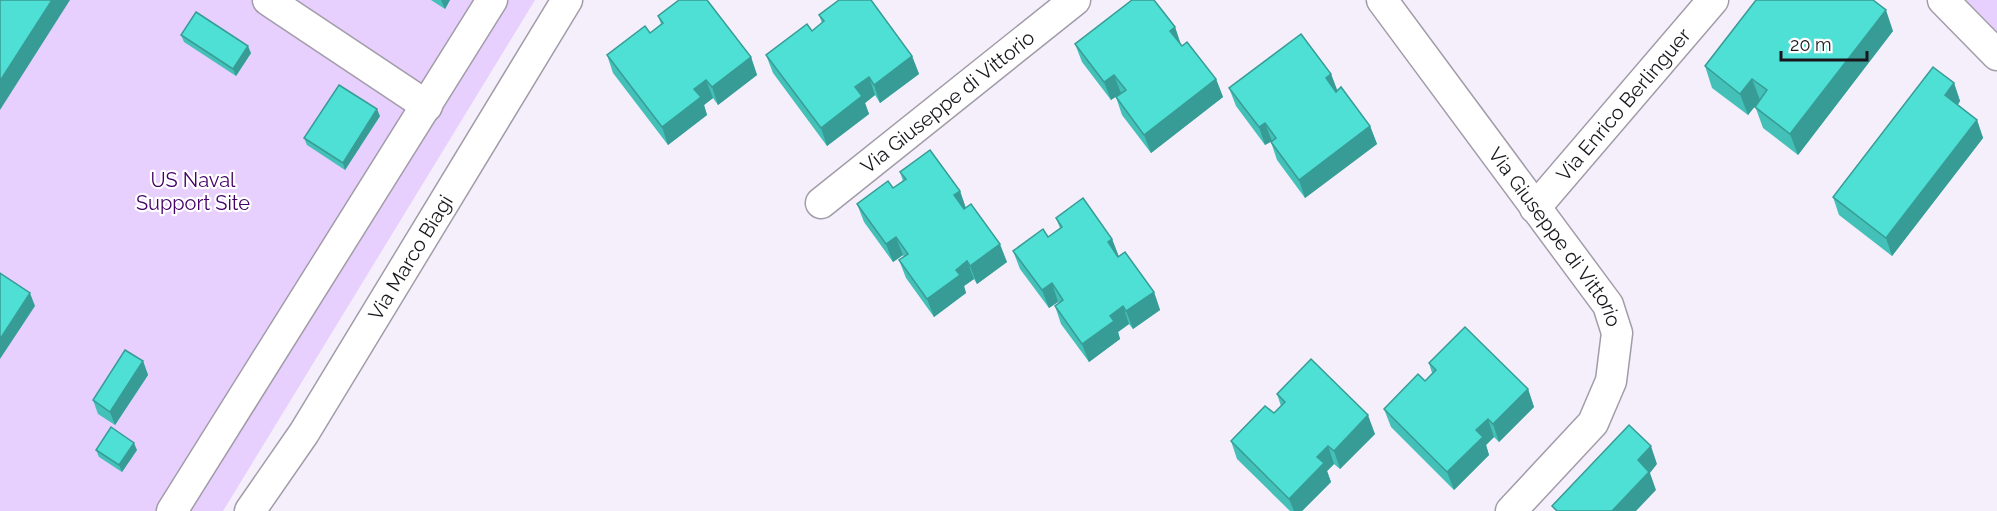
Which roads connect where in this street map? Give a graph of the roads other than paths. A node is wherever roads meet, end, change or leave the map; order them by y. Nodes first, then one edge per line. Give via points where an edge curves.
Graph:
1 (268, 0) edge
2 (492, 0) edge
3 (567, 0) edge
4 (1075, 0) edge
5 (1382, 0) edge
6 (1713, 0) edge
7 (1943, 0) edge
8 (308, 11) edge
9 (1997, 55) edge
10 (427, 106) junction
11 (821, 203) dead end
12 (1535, 208) junction
13 (172, 511) edge
14 (250, 511) edge
15 (1511, 511) edge

1 - 8 street
2 - 10 street
3 - 14 street, Via Marco Biagi via 304,433
4 - 11 street, Via Giuseppe di Vittorio
5 - 12 street, Via Giuseppe di Vittorio
6 - 12 street, Via Enrico Berlinguer
7 - 9 street
8 - 10 street
10 - 13 street
12 - 15 street, Via Giuseppe di Vittorio via 1608,305 1617,333 1611,381 1593,423

